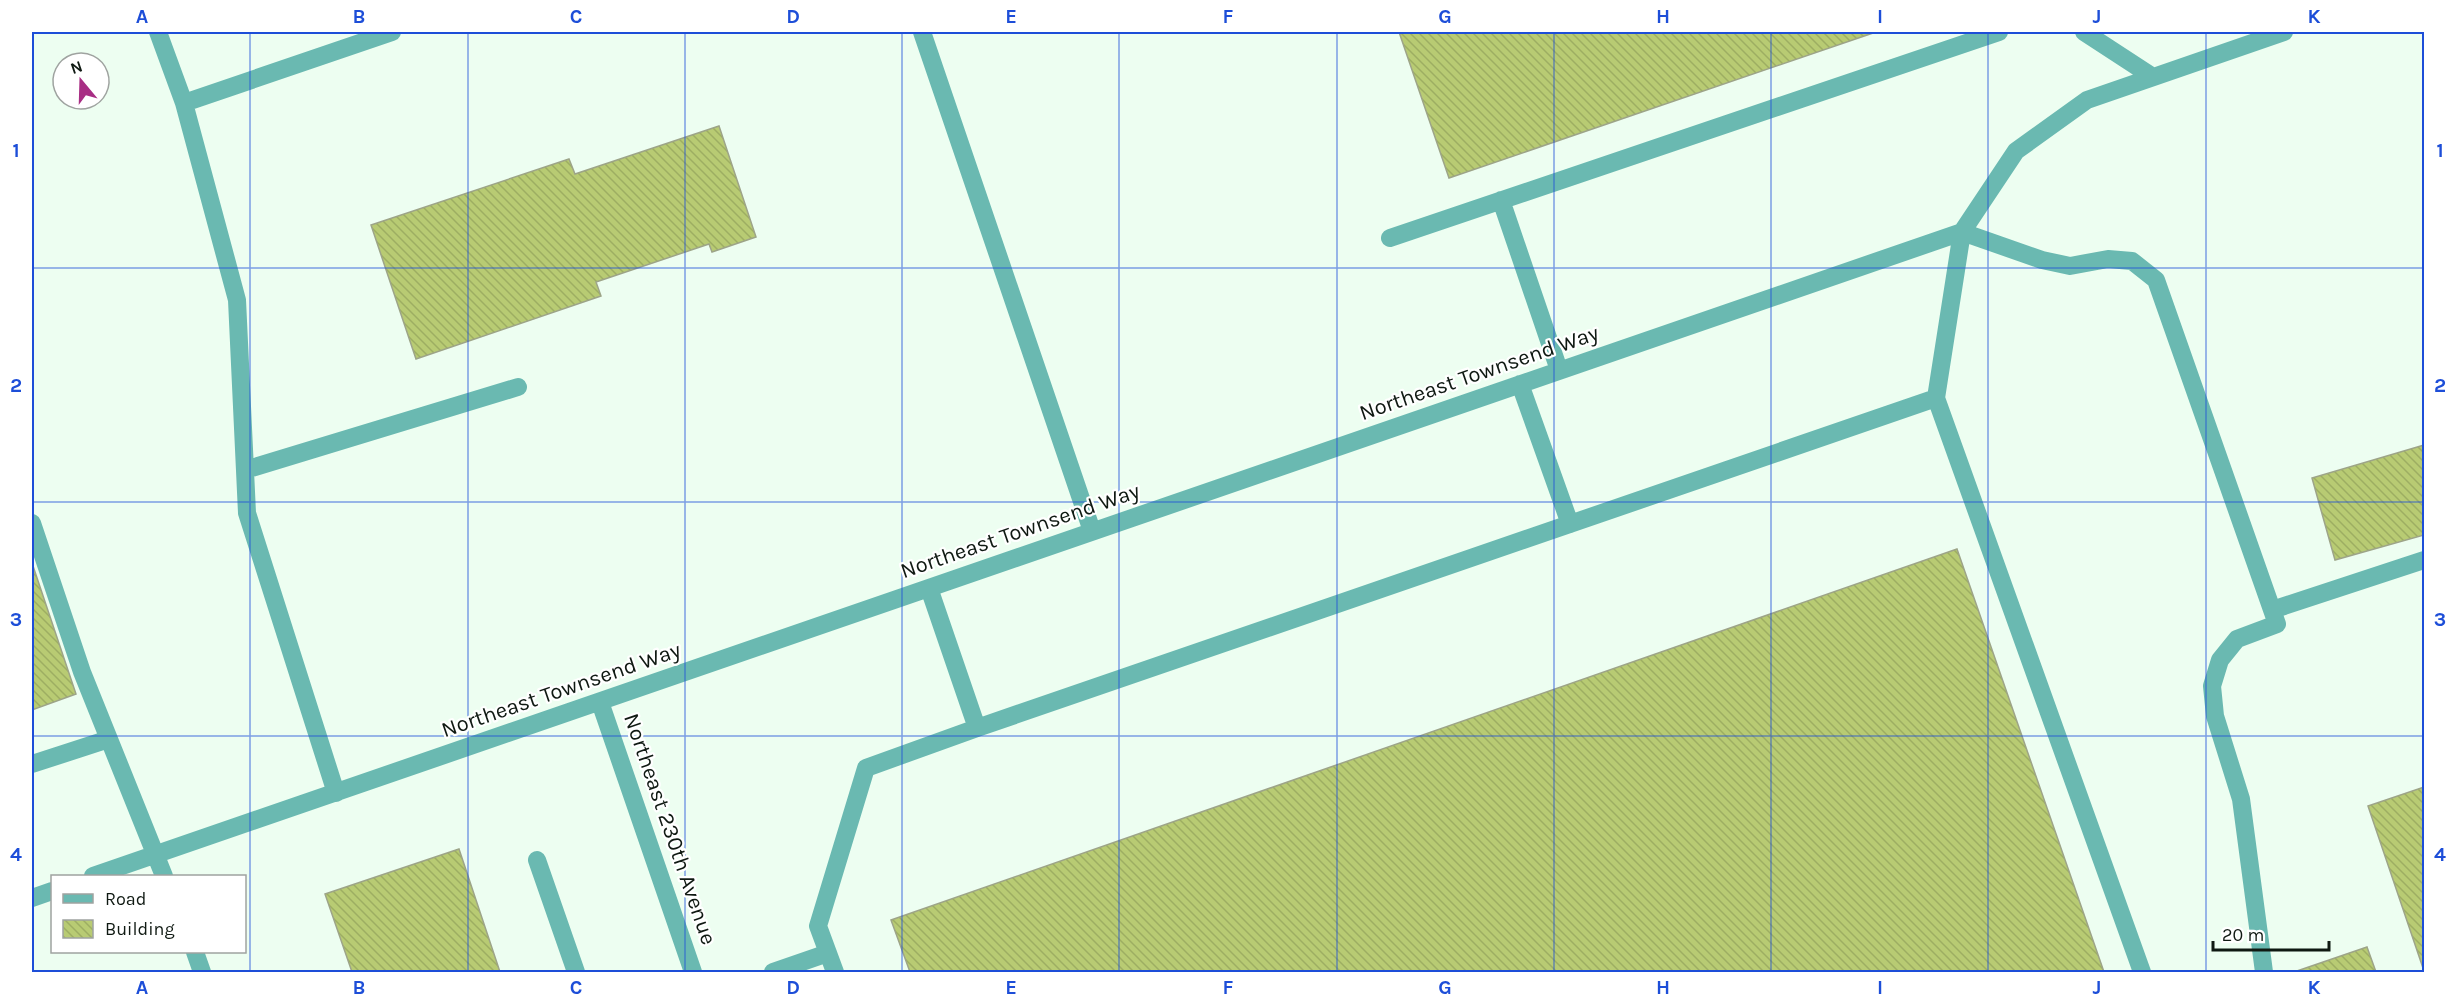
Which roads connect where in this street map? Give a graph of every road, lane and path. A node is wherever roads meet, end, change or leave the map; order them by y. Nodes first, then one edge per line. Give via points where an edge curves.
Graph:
1 (158, 32) edge
2 (392, 32) edge
3 (922, 32) edge
4 (1999, 32) edge
5 (2084, 32) edge
6 (2284, 32) edge
7 (2153, 77) junction
8 (184, 103) junction
9 (1501, 200) junction
10 (1962, 232) junction
11 (1390, 238) dead end
12 (1559, 370) junction
13 (1520, 384) junction
14 (518, 387) dead end
15 (1936, 398) junction
16 (245, 470) junction
17 (32, 523) edge
18 (1570, 524) junction
19 (1092, 531) junction
20 (2424, 560) edge
21 (929, 588) junction
22 (2272, 610) junction
23 (600, 702) junction
24 (977, 728) junction
25 (109, 739) junction
26 (32, 764) edge
27 (336, 793) junction
28 (155, 855) junction
29 (537, 861) dead end
30 (96, 875) edge
31 (164, 875) edge
32 (51, 891) edge
33 (32, 898) edge
34 (196, 953) edge
35 (828, 953) junction
36 (202, 972) edge
37 (576, 972) edge
38 (693, 972) edge
39 (773, 972) edge
40 (835, 972) edge
41 (2142, 972) edge
42 (2264, 972) edge

1 - 8 street
2 - 8 street
3 - 19 street
4 - 9 street
5 - 7 street
6 - 7 street
7 - 10 street via 2087,100 2016,151
8 - 16 street via 237,300
9 - 11 street
9 - 12 street
10 - 12 street, Northeast Townsend Way
10 - 15 street
10 - 22 street via 2070,266 2108,259 2133,261 2156,280
12 - 13 street, Northeast Townsend Way
13 - 18 street
13 - 19 street, Northeast Townsend Way
14 - 16 street
15 - 18 street
15 - 41 street
16 - 27 street via 247,513
17 - 25 street
18 - 24 street
19 - 21 street, Northeast Townsend Way
20 - 22 street
21 - 23 street, Northeast Townsend Way
21 - 24 street
22 - 42 street via 2277,624 2237,639 2220,660 2212,686 2215,716 2241,799
23 - 27 street, Northeast Townsend Way
23 - 38 street, Northeast 230th Avenue
24 - 35 street via 866,768 818,926
25 - 26 street
25 - 28 street
27 - 28 street, Northeast Townsend Way
28 - 30 street, Northeast Townsend Way
28 - 31 street
29 - 37 street
32 - 33 street
34 - 36 street
35 - 39 street
35 - 40 street

